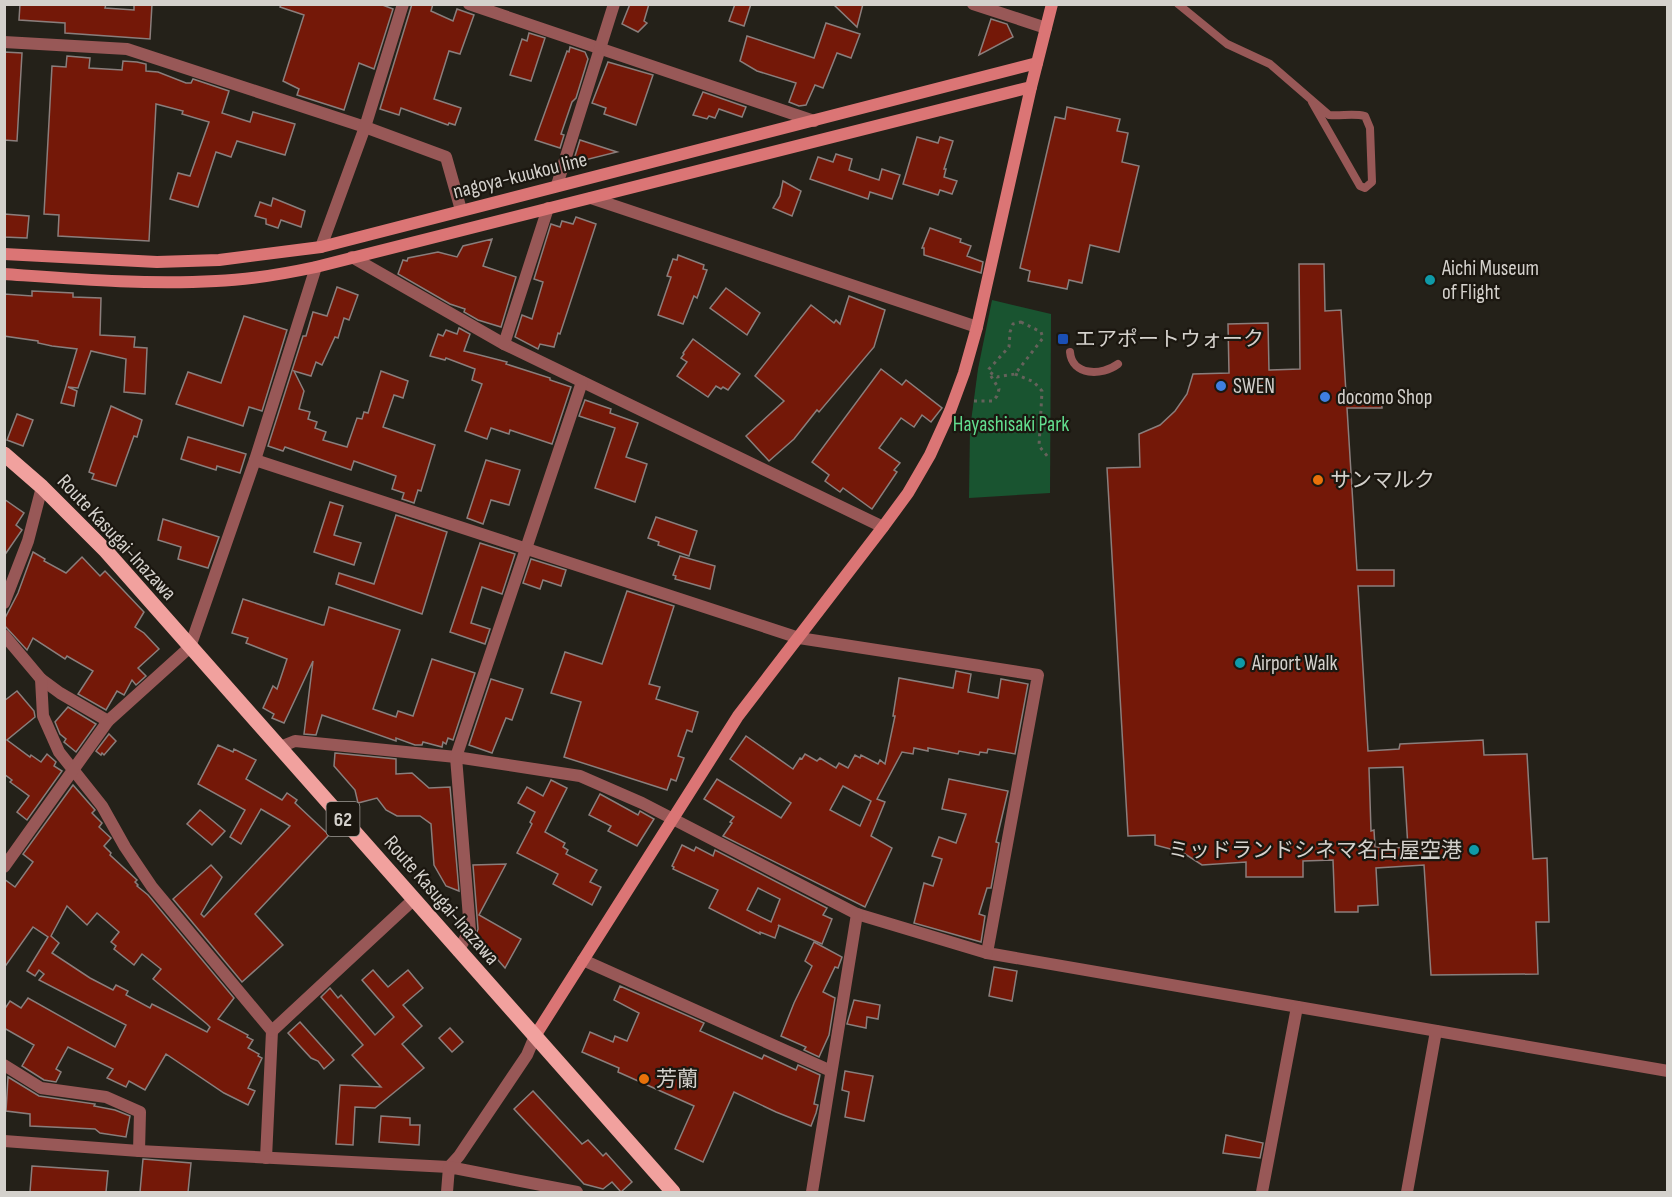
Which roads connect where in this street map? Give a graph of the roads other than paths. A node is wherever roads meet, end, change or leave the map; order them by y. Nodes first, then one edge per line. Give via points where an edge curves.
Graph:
1 (403, 4) edge
2 (469, 4) edge
3 (614, 4) edge
4 (973, 4) edge
5 (1052, 4) edge
6 (1178, 4) edge
7 (1046, 28) junction
8 (4, 42) edge
9 (600, 47) junction
10 (1037, 63) junction
11 (1031, 87) junction
12 (1312, 102) junction
13 (814, 121) junction
14 (365, 127) junction
15 (557, 185) junction
16 (591, 198) junction
17 (548, 208) junction
18 (461, 210) junction
19 (321, 247) junction
20 (4, 254) edge
21 (352, 257) junction
22 (316, 267) junction
23 (4, 274) edge
24 (977, 327) junction
25 (504, 344) junction
26 (1070, 352) dead end
27 (1118, 364) dead end
28 (582, 382) junction
29 (4, 454) edge
30 (255, 460) junction
31 (42, 487) junction
32 (883, 527) junction
33 (526, 547) junction
34 (4, 603) edge
35 (4, 635) edge
36 (800, 638) junction
37 (190, 647) junction
38 (41, 679) junction
39 (108, 721) junction
40 (280, 747) junction
41 (456, 757) junction
42 (74, 771) junction
43 (671, 819) junction
44 (4, 867) edge
45 (413, 900) junction
46 (857, 914) junction
47 (459, 951) junction
48 (987, 953) junction
49 (583, 960) junction
50 (1297, 1007) junction
51 (272, 1031) junction
52 (1436, 1031) junction
53 (535, 1036) junction
54 (4, 1065) edge
55 (831, 1071) junction
56 (1668, 1071) edge
57 (4, 1141) edge
58 (140, 1151) junction
59 (266, 1158) junction
60 (449, 1167) junction
61 (447, 1192) edge
62 (577, 1192) edge
63 (673, 1192) edge
64 (812, 1192) edge
65 (1263, 1192) edge
66 (1407, 1192) edge

1 - 14 street
2 - 9 street
3 - 9 street
4 - 7 street
5 - 7 main road
6 - 12 lane via 1227,44 1270,64
7 - 10 main road
8 - 14 street via 127,49
9 - 13 street
9 - 15 street
10 - 11 main road
10 - 13 main road, nagoya-kuukou line
11 - 16 main road, nagoya-kuukou line
11 - 24 main road
12 - 12 lane via 1329,115 1365,116 1370,128 1372,182 1365,188 1360,186
13 - 15 main road, nagoya-kuukou line
14 - 18 street via 446,157
14 - 19 street
15 - 18 main road, nagoya-kuukou line
16 - 17 main road, nagoya-kuukou line
16 - 24 street
17 - 21 main road, nagoya-kuukou line
17 - 25 street
18 - 19 main road, nagoya-kuukou line
19 - 20 main road, nagoya-kuukou line via 219,260 157,262
21 - 22 main road, nagoya-kuukou line
21 - 25 street
22 - 23 main road, nagoya-kuukou line via 217,281 154,283
22 - 30 street
24 - 32 main road via 940,433 908,493
25 - 28 street
26 - 27 lane via 1077,367 1091,371 1109,371
28 - 32 street
28 - 33 street
29 - 31 main road, Route Kasugai-Inazawa / 62
30 - 33 street
30 - 37 street
31 - 34 street via 28,541
31 - 37 main road, Route Kasugai-Inazawa / 62 via 106,551
32 - 36 main road
33 - 36 street
33 - 41 street
35 - 38 street
36 - 43 main road via 738,716
36 - 48 street via 1038,675
37 - 39 street
37 - 40 main road, Route Kasugai-Inazawa / 62
38 - 39 street
38 - 42 street via 43,716 59,752
39 - 42 street
40 - 41 street via 296,741
40 - 45 main road, Route Kasugai-Inazawa / 62
41 - 43 street via 580,776
41 - 47 street via 470,930
42 - 44 street
42 - 51 street via 102,806 152,887
43 - 46 street
43 - 49 main road
45 - 47 main road, Route Kasugai-Inazawa / 62
45 - 51 street
46 - 48 street
46 - 55 street
47 - 53 main road, Route Kasugai-Inazawa / 62
48 - 50 street
49 - 53 main road
49 - 55 street
50 - 52 street
50 - 65 street
51 - 59 street
52 - 56 street
52 - 66 street
53 - 60 street via 527,1055
53 - 63 main road, Route Kasugai-Inazawa / 62
54 - 58 street via 41,1088 106,1097 140,1112
55 - 64 street
57 - 58 street
58 - 59 street
59 - 60 street
60 - 61 street
60 - 62 street

